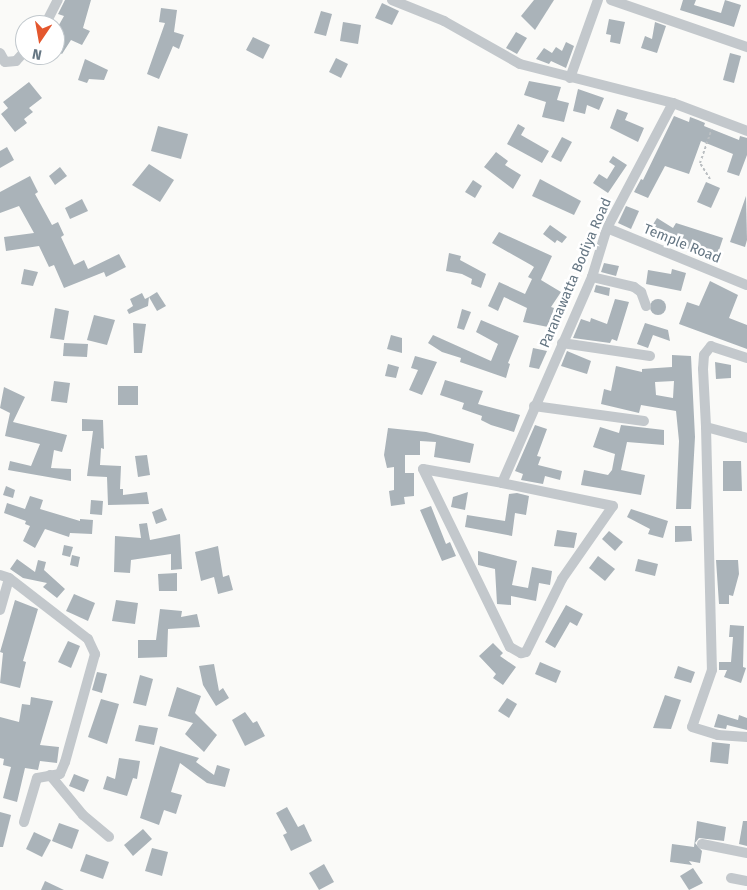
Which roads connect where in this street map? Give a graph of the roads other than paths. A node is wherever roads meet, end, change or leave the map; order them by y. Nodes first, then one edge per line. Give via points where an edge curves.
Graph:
1 (58, 0) edge
2 (392, 0) edge
3 (598, 0) edge
4 (612, 0) edge
5 (50, 15) edge
6 (747, 47) edge
7 (0, 53) edge
8 (15, 62) edge
9 (570, 78) junction
10 (673, 103) junction
11 (747, 131) edge
12 (607, 228) junction
13 (592, 277) junction
14 (747, 285) edge
15 (646, 306) dead end
16 (562, 343) junction
17 (650, 356) dead end
18 (747, 358) edge
19 (534, 406) junction
20 (644, 421) dead end
21 (706, 427) junction
22 (747, 438) edge
23 (502, 483) junction
24 (5, 576) edge
25 (0, 610) edge
26 (747, 737) edge
27 (50, 775) junction
28 (24, 822) dead end
29 (109, 837) dead end
30 (702, 844) dead end
31 (747, 853) edge
32 (731, 878) dead end
33 (747, 881) edge

1 - 5 street
2 - 9 street via 444,22 520,64
3 - 9 street
4 - 6 street
7 - 8 street via 6,62
9 - 10 street
10 - 11 street
10 - 12 street, Paranawatta Bodiya Road
12 - 13 street, Paranawatta Bodiya Road
12 - 14 street, Temple Road
13 - 15 street via 634,287 641,292
13 - 16 street, Paranawatta Bodiya Road
16 - 17 street
16 - 19 street, Paranawatta Bodiya Road
18 - 21 street via 711,346 704,355
19 - 20 street
19 - 23 street, Paranawatta Bodiya Road
21 - 22 street
21 - 26 street via 712,670 692,727 718,735
23 - 23 street via 423,469 510,647 521,653 526,652 562,579 613,506
24 - 25 street
24 - 27 street via 88,639 95,654 65,762 60,774
27 - 28 street via 37,778
27 - 29 street via 83,815
30 - 31 street
32 - 33 street

